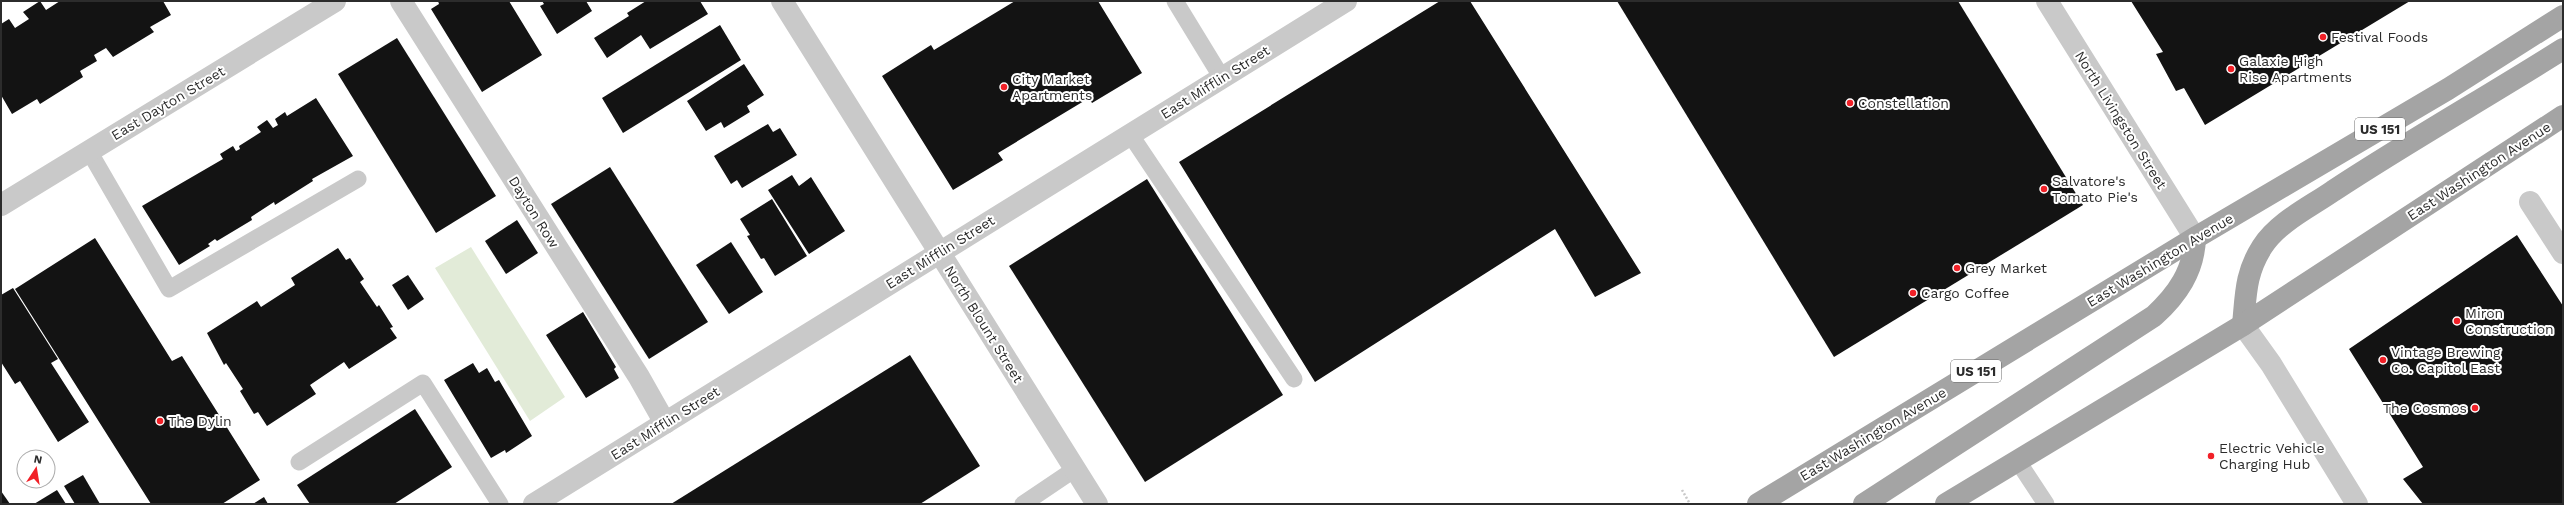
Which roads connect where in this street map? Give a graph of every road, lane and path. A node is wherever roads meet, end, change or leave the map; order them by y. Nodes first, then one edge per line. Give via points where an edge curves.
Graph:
1 (335, 1) edge
2 (401, 1) edge
3 (782, 1) edge
4 (1175, 1) edge
5 (1346, 1) edge
6 (2046, 1) edge
7 (2563, 16) edge
8 (2563, 48) edge
9 (1222, 78) junction
10 (2563, 116) edge
11 (1130, 134) junction
12 (89, 151) junction
13 (358, 179) dead end
14 (2530, 202) dead end
15 (1, 205) edge
16 (2195, 238) junction
17 (939, 252) junction
18 (2563, 253) edge
19 (2243, 325) junction
20 (1294, 379) dead end
21 (665, 423) junction
22 (2017, 460) junction
23 (299, 462) dead end
24 (1074, 469) junction
25 (1682, 490) dead end
26 (500, 504) edge
27 (534, 504) edge
28 (1023, 504) edge
29 (1097, 504) edge
30 (1690, 504) edge
31 (1758, 504) edge
32 (1864, 504) edge
33 (1946, 504) edge
34 (2046, 504) edge
35 (2357, 504) edge

1 - 12 street, East Dayton Street
2 - 21 street, Dayton Row
3 - 17 street, North Blount Street
4 - 9 lane
5 - 9 street, East Mifflin Street
6 - 16 street, North Livingston Street
7 - 16 main road, East Washington Avenue / US 151 via 2448,89
8 - 19 main road via 2365,170 2284,224 2262,246 2250,271 2244,289
9 - 11 street, East Mifflin Street
10 - 19 main road, East Washington Avenue
11 - 17 street, East Mifflin Street
11 - 20 lane
12 - 13 lane via 169,289
12 - 15 street, East Dayton Street
14 - 18 street
16 - 31 main road, East Washington Avenue / US 151
16 - 32 main road via 2193,256 2184,282 2154,316
17 - 21 street, East Mifflin Street
17 - 24 street, North Blount Street
19 - 22 main road, East Washington Avenue
19 - 35 street via 2271,364
21 - 27 street, East Mifflin Street
22 - 33 main road, East Washington Avenue
22 - 34 lane
23 - 26 lane via 423,382
24 - 28 lane
24 - 29 street, North Blount Street
25 - 30 path

